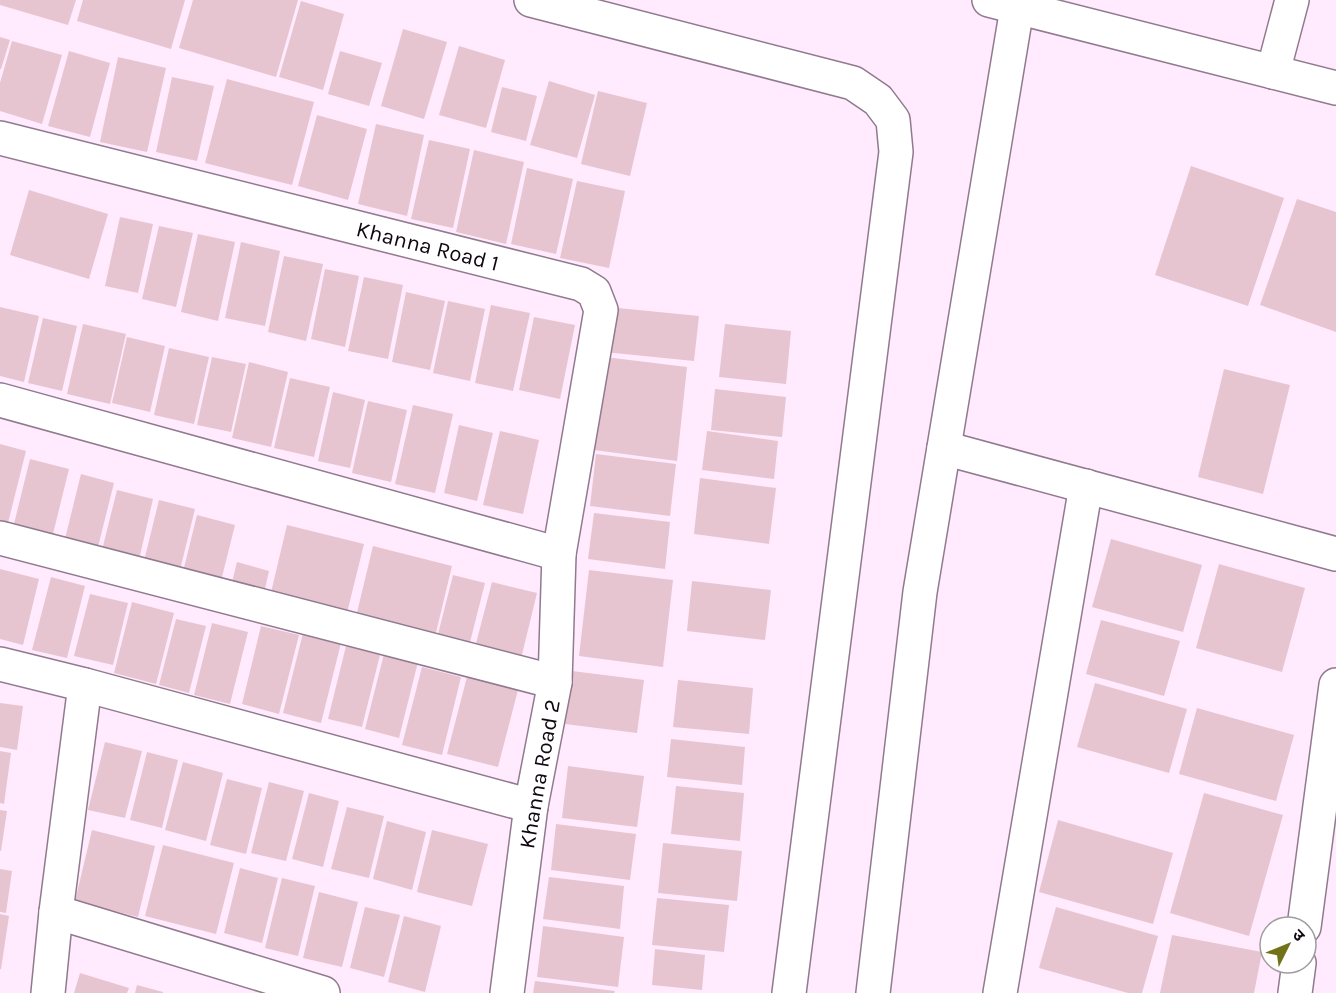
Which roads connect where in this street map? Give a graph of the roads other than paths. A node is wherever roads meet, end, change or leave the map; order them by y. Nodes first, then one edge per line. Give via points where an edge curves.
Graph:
1 (531, 0) edge
2 (1292, 0) edge
3 (1003, 4) edge
4 (1273, 72) junction
5 (1336, 88) edge
6 (0, 138) edge
7 (0, 400) edge
8 (944, 448) junction
9 (1086, 486) junction
10 (0, 538) edge
11 (559, 554) junction
12 (1336, 554) edge
13 (0, 664) edge
14 (555, 682) junction
15 (85, 685) junction
16 (1336, 685) edge
17 (531, 806) junction
18 (1324, 871) edge
19 (56, 912) junction
20 (1308, 915) edge
21 (1297, 975) edge
22 (48, 993) edge
23 (323, 993) edge
24 (507, 993) edge
25 (789, 993) edge
26 (873, 993) edge
27 (1000, 993) edge
28 (1295, 993) edge

1 - 25 street via 853,83 878,100 892,120 896,152
2 - 4 street
3 - 4 street
3 - 8 street
4 - 5 street
6 - 11 street, Khanna Road 1 via 581,284 594,292 601,309
7 - 11 street
8 - 9 street
8 - 26 street via 920,592
9 - 12 street
9 - 27 street
10 - 14 street
11 - 14 street, Khanna Road 2
13 - 15 street
14 - 17 street, Khanna Road 2
15 - 17 street
15 - 19 street
16 - 18 street
17 - 24 street, Khanna Road 2
18 - 20 street
19 - 22 street
19 - 23 street
21 - 28 street

